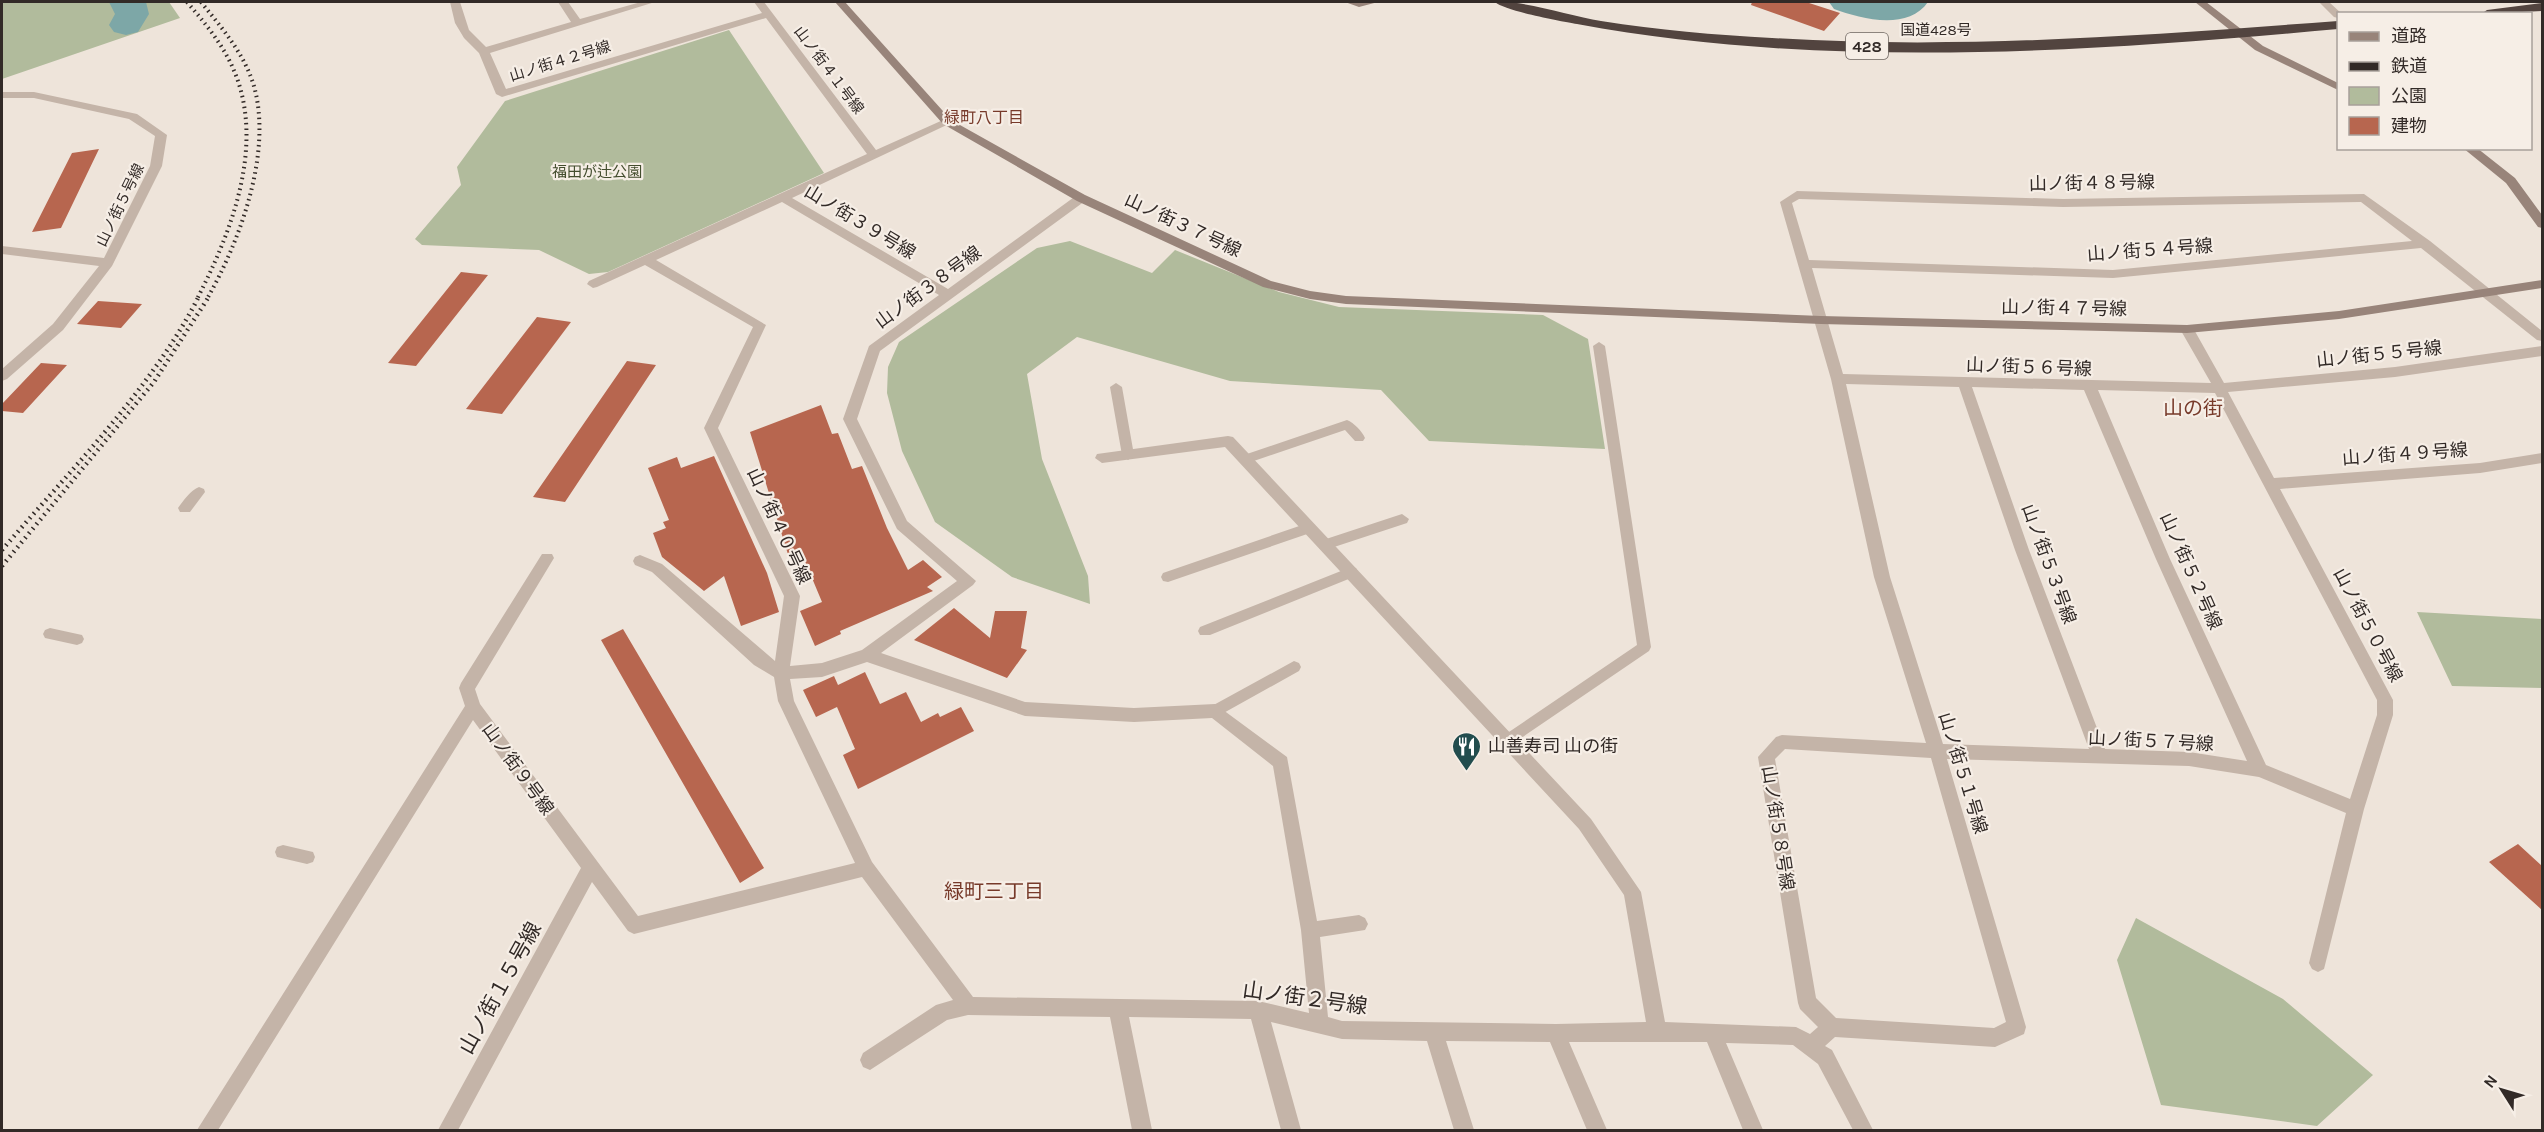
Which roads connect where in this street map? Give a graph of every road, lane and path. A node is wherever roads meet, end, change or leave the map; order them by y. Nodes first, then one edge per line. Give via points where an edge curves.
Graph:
1 (455, 2) edge
2 (563, 2) edge
3 (650, 2) edge
4 (759, 2) edge
5 (840, 2) edge
6 (1350, 2) edge
7 (1373, 2) edge
8 (1501, 2) edge
9 (2200, 2) edge
10 (2324, 2) edge
11 (2542, 7) edge
12 (2503, 12) edge
13 (768, 14) junction
14 (2337, 14) edge
15 (577, 23) junction
16 (2337, 25) edge
17 (2237, 32) junction
18 (484, 51) junction
19 (2337, 87) edge
20 (2, 95) edge
21 (947, 122) junction
22 (2471, 150) edge
23 (874, 156) junction
24 (784, 198) junction
25 (1081, 198) junction
26 (2542, 224) edge
27 (2426, 244) junction
28 (2, 250) edge
29 (648, 261) junction
30 (108, 263) junction
31 (1803, 264) junction
32 (593, 284) dead end
33 (2542, 284) edge
34 (2490, 294) junction
35 (948, 295) junction
36 (1583, 310) joint
37 (1821, 320) junction
38 (2187, 329) junction
39 (2542, 337) edge
40 (1599, 346) dead end
41 (2542, 351) edge
42 (2, 376) edge
43 (1838, 379) junction
44 (1964, 383) junction
45 (1116, 387) dead end
46 (2090, 387) junction
47 (2219, 388) junction
48 (1359, 438) dead end
49 (1128, 455) junction
50 (1102, 458) dead end
51 (2542, 458) edge
52 (1245, 459) junction
53 (2271, 484) junction
54 (199, 492) dead end
55 (185, 507) dead end
56 (1402, 519) dead end
57 (1308, 528) junction
58 (1325, 544) junction
59 (547, 558) dead end
60 (640, 561) dead end
61 (1351, 572) junction
62 (1168, 577) dead end
63 (1205, 631) dead end
64 (50, 634) dead end
65 (77, 639) dead end
66 (867, 655) junction
67 (1294, 667) dead end
68 (781, 673) junction
69 (473, 707) junction
70 (1215, 711) junction
71 (1508, 741) junction
72 (1937, 751) junction
73 (2100, 758) junction
74 (2260, 771) junction
75 (2355, 809) junction
76 (283, 852) dead end
77 (307, 857) dead end
78 (591, 867) junction
79 (866, 868) junction
80 (1359, 924) dead end
81 (1310, 930) junction
82 (2318, 963) dead end
83 (968, 1006) junction
84 (1118, 1008) junction
85 (1258, 1010) junction
86 (1319, 1023) junction
87 (1832, 1027) junction
88 (1433, 1030) junction
89 (1657, 1031) junction
90 (1712, 1032) junction
91 (1556, 1033) junction
92 (1811, 1046) junction
93 (870, 1060) dead end
94 (455, 1127) edge
95 (207, 1131) edge
96 (1142, 1131) edge
97 (1291, 1131) edge
98 (1464, 1131) edge
99 (1597, 1131) edge
100 (1753, 1131) edge
101 (1863, 1131) edge

1 - 18 street via 471,43
2 - 15 street
3 - 15 street, 山ノ街４２号線
4 - 13 street, 山ノ街４１号線
5 - 21 street, 山ノ街３７号線
6 - 7 street
8 - 17 highway, 国道428号 / 428 via 1543,15 1640,31 1806,44 1925,48 2109,42
9 - 17 street
10 - 14 street
11 - 12 highway
13 - 18 street, 山ノ街４２号線 via 502,94
13 - 23 street, 山ノ街４１号線
15 - 18 street, 山ノ街４２号線
16 - 17 highway, 国道428号 / 428
17 - 19 street via 2273,57
20 - 30 street, 山ノ街５号線 via 34,95 133,116 161,135 156,166
21 - 23 street
21 - 25 street, 山ノ街３７号線
22 - 26 street via 2517,185
23 - 24 street
24 - 29 street
24 - 35 street, 山ノ街３９号線
25 - 35 street, 山ノ街３８号線
25 - 36 street, 山ノ街３７号線 via 1267,284 1310,295 1346,300
27 - 31 street, 山ノ街５４号線 via 2113,274
27 - 31 street, 山ノ街４８号線 via 2364,198 2063,203 1797,195 1786,202
27 - 34 street, 山ノ街４８号線
28 - 30 street
29 - 32 street
29 - 68 street, 山ノ街４０号線 via 760,325 711,428 792,596
30 - 42 street, 山ノ街５号線 via 58,327
31 - 37 street, 山ノ街４８号線
33 - 34 street, 山ノ街４７号線
34 - 38 street, 山ノ街４７号線 via 2339,315
34 - 39 street
35 - 66 street, 山ノ街３８号線 via 874,349 850,419 903,525 968,581
36 - 37 street, 山ノ街４７号線
37 - 38 street, 山ノ街４７号線
37 - 43 street, 山ノ街５１号線
38 - 47 street, 山ノ街５０号線
40 - 71 lane via 1644,647
41 - 47 street, 山ノ街５５号線 via 2395,372
43 - 44 street, 山ノ街５６号線
43 - 72 street, 山ノ街５１号線 via 1882,577
44 - 46 street, 山ノ街５６号線
44 - 73 street, 山ノ街５３号線
45 - 49 lane
46 - 47 street, 山ノ街５６号線
46 - 74 street, 山ノ街５２号線
47 - 53 street, 山ノ街５０号線
48 - 52 lane via 1347,425
49 - 50 street
49 - 52 street via 1228,441
51 - 53 street, 山ノ街４９号線 via 2480,468
52 - 57 street
53 - 75 street, 山ノ街５０号線 via 2385,700 2385,715
54 - 55 lane
56 - 58 lane
57 - 58 street
57 - 62 lane
58 - 61 street
59 - 69 street via 467,688
60 - 68 street via 657,568 760,660
61 - 63 lane
61 - 71 street
64 - 65 lane
66 - 68 street, 山ノ街３８号線 via 822,670
66 - 70 street via 1025,709 1134,715
67 - 70 lane
68 - 79 street, 山ノ街４０号線 via 786,701
69 - 78 street, 山ノ街９号線
69 - 95 street, 山ノ街９号線
70 - 81 street via 1281,762
71 - 89 street via 1585,824 1632,892
72 - 73 street, 山ノ街５７号線
72 - 87 street, 山ノ街５８号線 via 1782,742 1766,757 1807,1003
72 - 87 street, 山ノ街５１号線 via 2017,1027 1995,1038
73 - 74 street, 山ノ街５７号線 via 2189,759
74 - 75 street, 山ノ街５７号線
75 - 82 street, 山ノ街５０号線
76 - 77 lane
78 - 79 street, 山ノ街９号線 via 634,925
78 - 94 street, 山ノ街１５号線
79 - 83 street
80 - 81 street
81 - 86 street
83 - 84 street, 山ノ街２号線
83 - 93 street, 山ノ街２号線 via 943,1012
84 - 85 street, 山ノ街２号線
84 - 96 street
85 - 86 street, 山ノ街２号線
85 - 97 street
86 - 88 street, 山ノ街２号線 via 1342,1030
87 - 92 street
88 - 91 street, 山ノ街２号線
88 - 98 street
89 - 90 street, 山ノ街２号線
89 - 91 street, 山ノ街２号線
90 - 92 street, 山ノ街２号線 via 1796,1036
90 - 100 street
91 - 99 street
92 - 101 street, 山ノ街２号線 via 1825,1057

